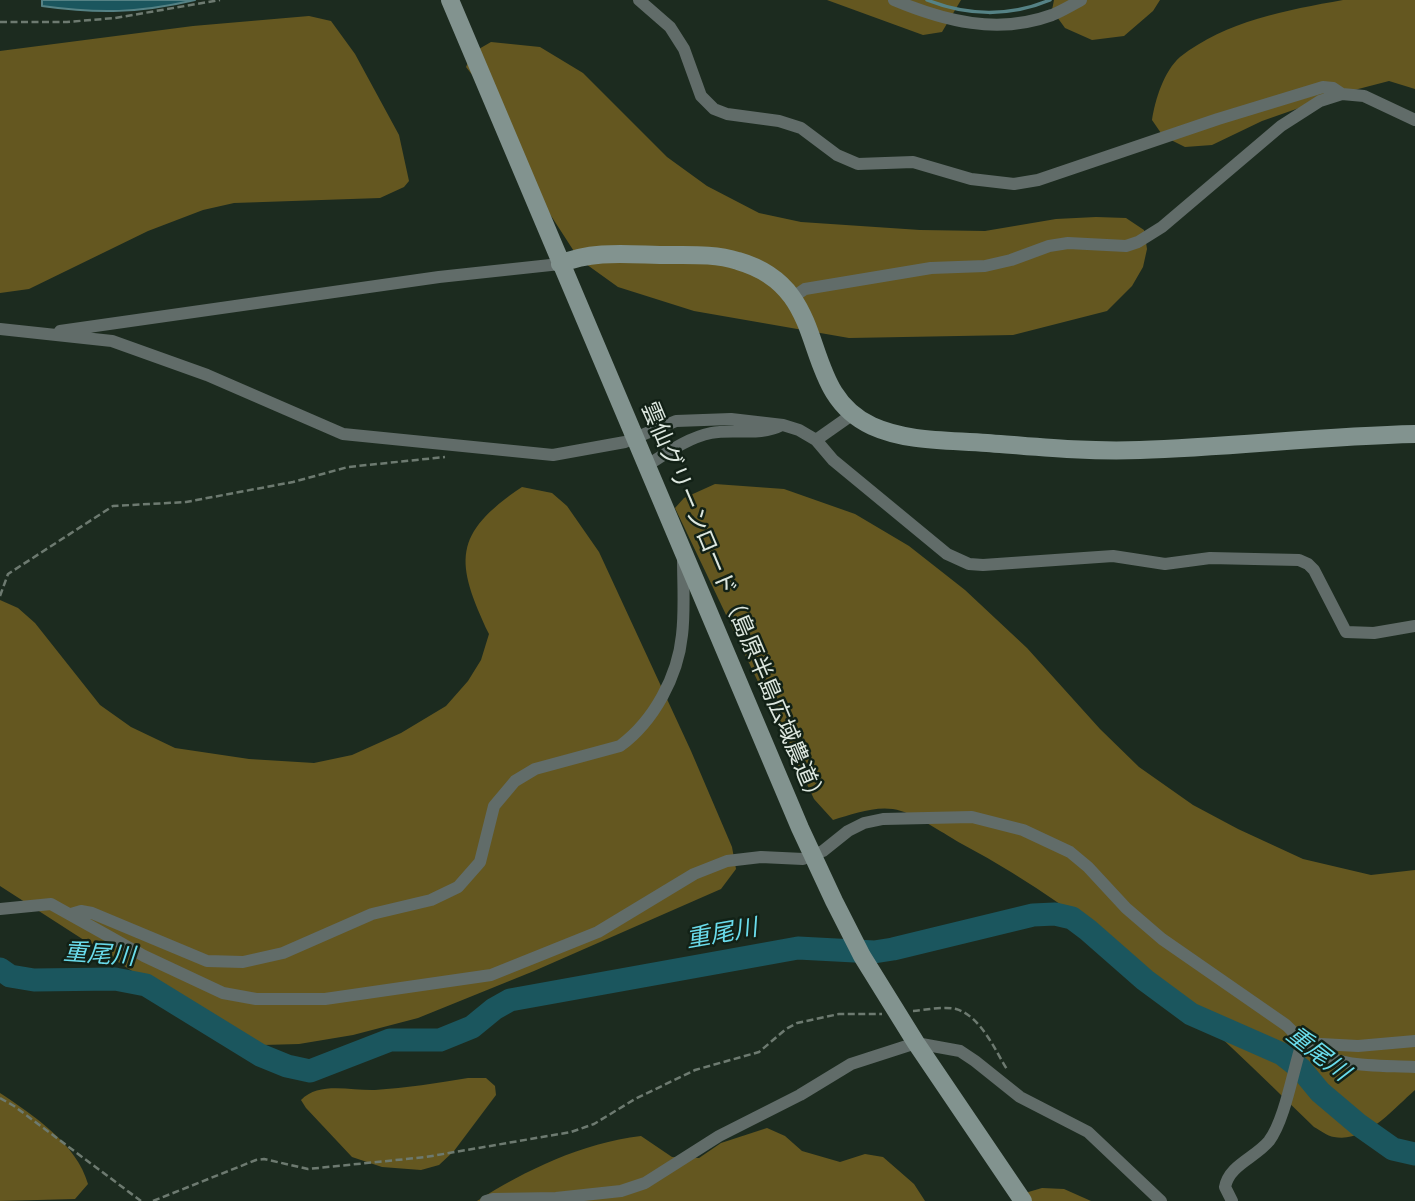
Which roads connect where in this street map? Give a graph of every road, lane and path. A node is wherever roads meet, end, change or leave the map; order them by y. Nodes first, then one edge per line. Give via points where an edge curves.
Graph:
1 (220, 0) edge
2 (450, 0) edge
3 (639, 0) edge
4 (894, 0) edge
5 (1081, 0) edge
6 (0, 22) edge
7 (1342, 94) junction
8 (1415, 120) edge
9 (560, 264) junction
10 (793, 297) junction
11 (0, 329) edge
12 (42, 333) junction
13 (853, 414) junction
14 (783, 425) junction
15 (1415, 434) edge
16 (816, 440) junction
17 (454, 456) dead end
18 (646, 466) junction
19 (683, 550) junction
20 (0, 596) edge
21 (1415, 626) edge
22 (0, 909) edge
23 (71, 914) junction
24 (881, 1014) dead end
25 (905, 1015) junction
26 (1415, 1041) edge
27 (916, 1043) junction
28 (1302, 1043) junction
29 (1415, 1068) edge
30 (1010, 1074) dead end
31 (0, 1098) edge
32 (141, 1201) edge
33 (152, 1201) edge
34 (486, 1201) edge
35 (1023, 1201) edge
36 (1161, 1201) edge
37 (1233, 1201) edge

1 - 6 path via 115,18
2 - 9 street, 雲仙グリーンロード（島原半島広域農道）
3 - 7 street via 670,27 684,49 701,96 714,109 801,128 837,155 858,164 913,162 971,179 1014,184 1323,87
4 - 5 street via 927,14 991,25 1052,15
7 - 8 street via 1364,96
7 - 10 street via 1321,101 1280,127 1162,228 1138,242 1049,246 985,266 904,271 805,289
9 - 10 street via 596,254 711,256 759,268
9 - 12 street
9 - 18 street, 雲仙グリーンロード（島原半島広域農道）
10 - 13 street via 829,385
11 - 12 street
12 - 14 street via 112,341 207,375 343,434 553,455 625,442 676,421 699,418
13 - 15 street via 869,425 904,436 1101,451
13 - 16 street
14 - 16 street
14 - 18 street via 762,432 712,432
16 - 21 street via 833,460 947,554 969,564 1113,556 1165,564 1210,558 1299,560 1314,570 1346,632
17 - 20 path via 348,467 186,502 113,506 8,574
18 - 19 street, 雲仙グリーンロード（島原半島広域農道）
19 - 23 street via 682,635 675,670 649,718 620,746 536,769 515,781 494,806 480,862 458,887 431,900 372,914 283,953 243,962 207,961 92,913
19 - 25 street, 雲仙グリーンロード（島原半島広域農道） via 834,901 862,956
22 - 23 street via 51,904
23 - 28 street via 144,956 223,993 256,999 325,999 491,975 598,932 694,874 727,861 803,859 823,851 848,831 883,819 972,817 1023,831 1070,852 1162,939 1286,1025
24 - 33 path via 839,1014 797,1023 759,1052 684,1075 571,1132 426,1157 308,1168 264,1158
25 - 27 street, 雲仙グリーンロード（島原半島広域農道）
25 - 30 path via 947,1008 965,1013 985,1034
26 - 28 street via 1358,1046
27 - 34 street via 851,1064 719,1136 645,1183 621,1191
27 - 35 street, 雲仙グリーンロード（島原半島広域農道）
27 - 36 street via 960,1051 1020,1097 1088,1132
28 - 29 street via 1341,1062
28 - 37 street via 1270,1139 1226,1179 1225,1188
31 - 32 path

